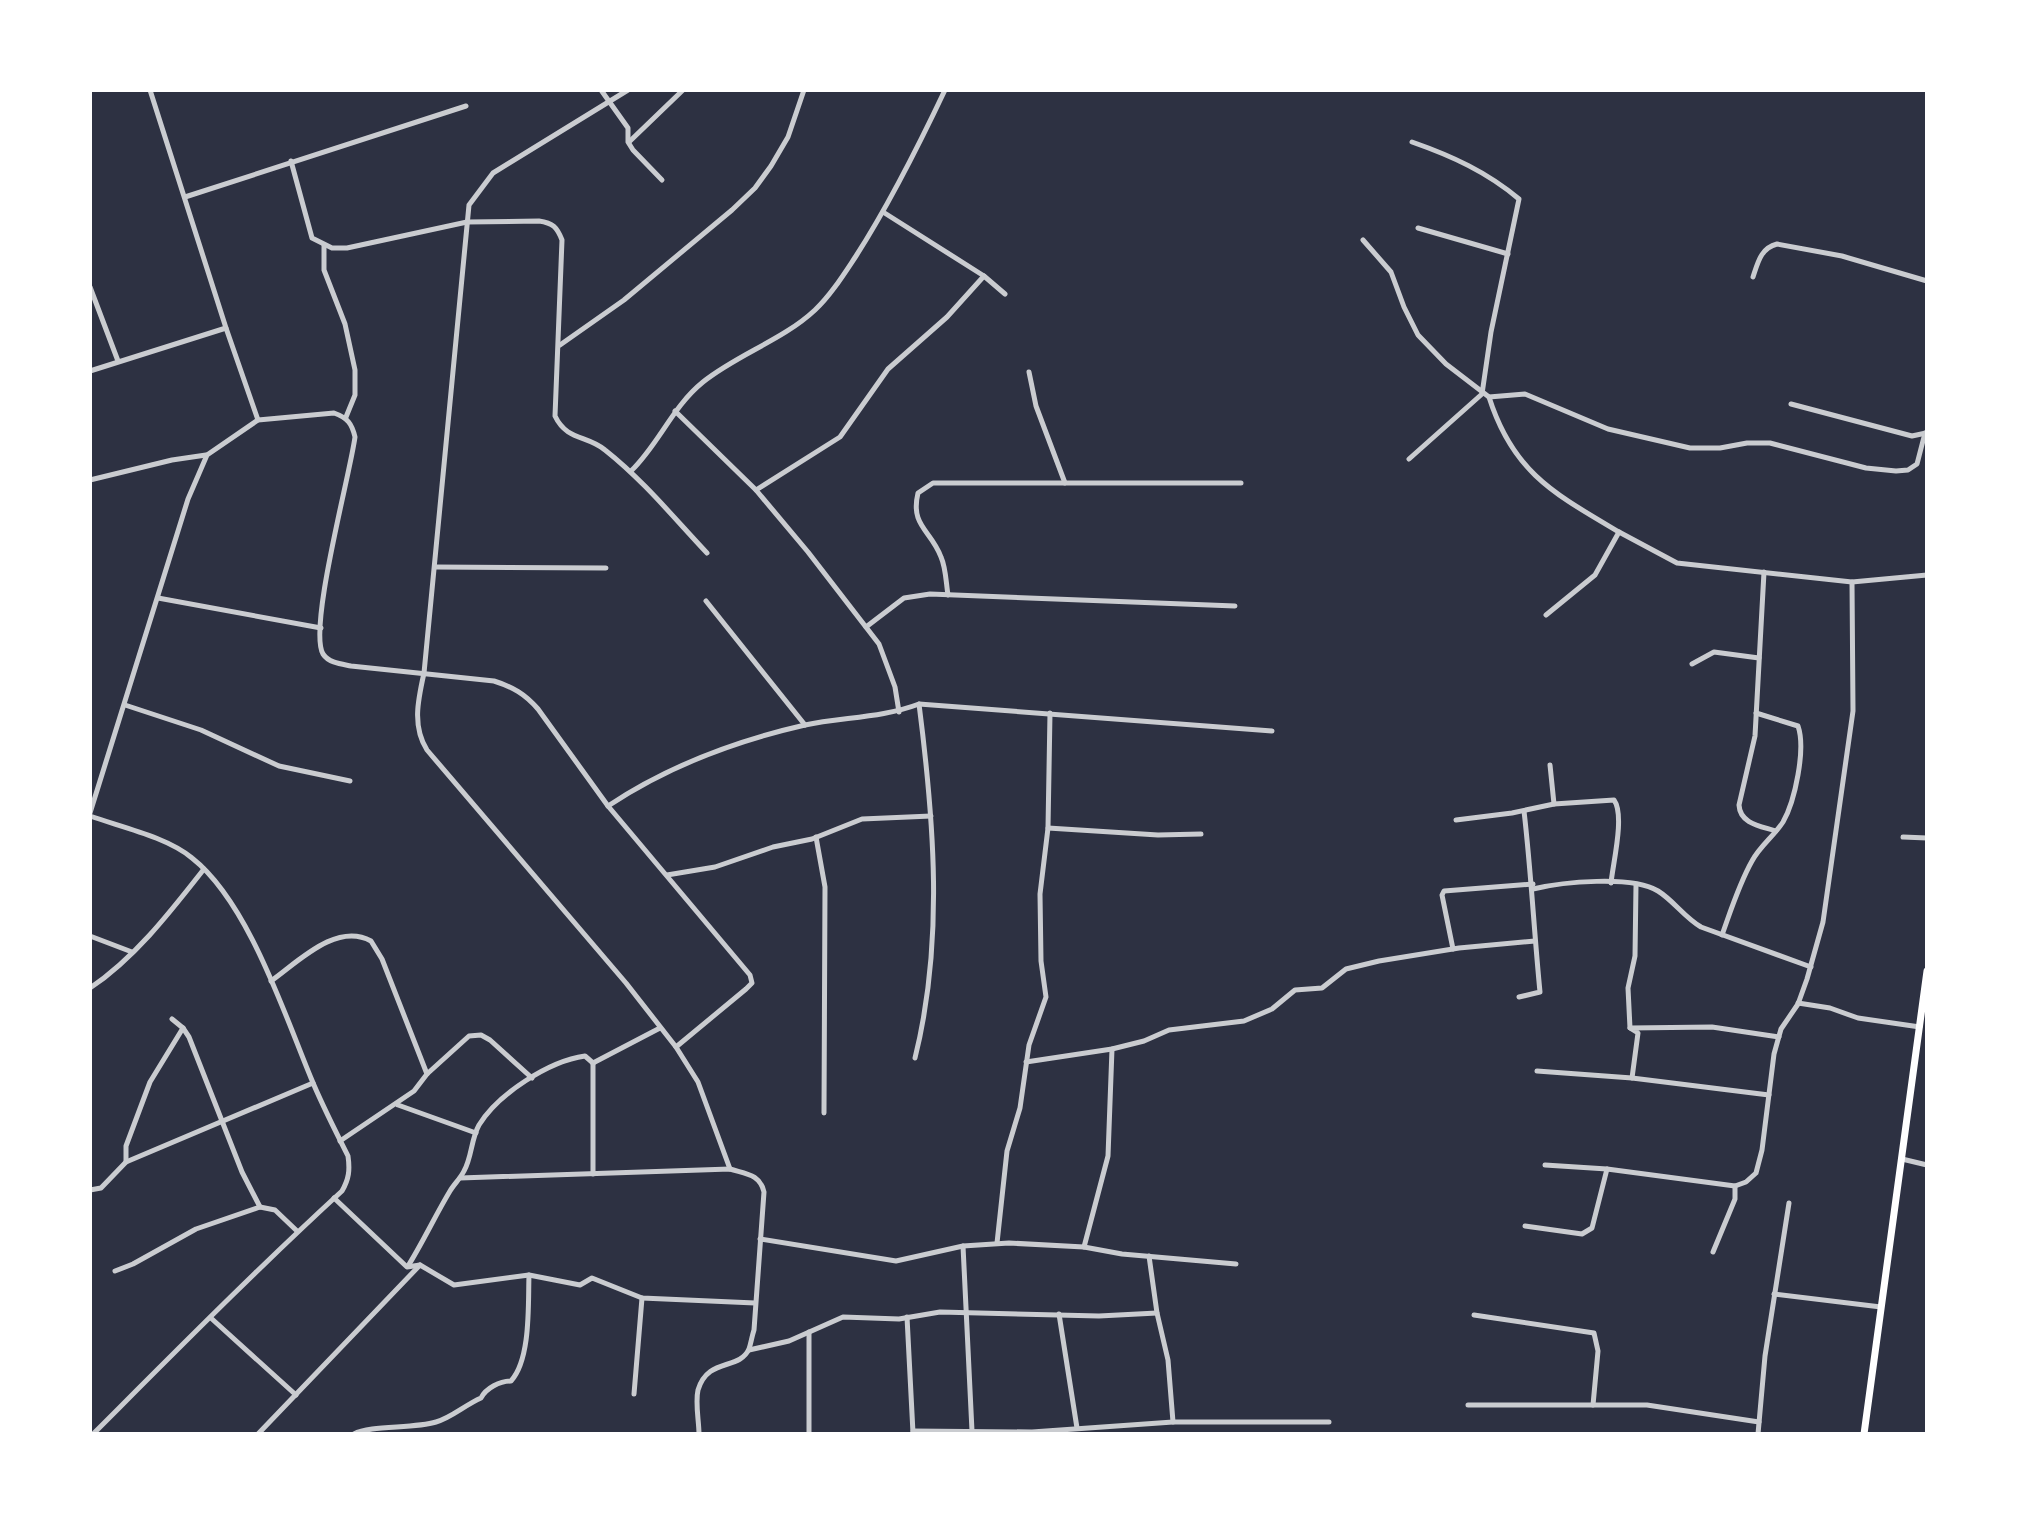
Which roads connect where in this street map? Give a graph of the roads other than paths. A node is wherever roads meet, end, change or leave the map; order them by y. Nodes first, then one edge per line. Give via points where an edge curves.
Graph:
1 (150, 90) edge
2 (601, 90) edge
3 (628, 90) edge
4 (683, 90) edge
5 (804, 90) edge
6 (945, 90) edge
7 (610, 104) junction
8 (466, 106) dead end
9 (628, 142) junction
10 (1412, 142) dead end
11 (291, 161) junction
12 (662, 180) dead end
13 (185, 197) junction
14 (883, 212) junction
15 (467, 222) junction
16 (1418, 228) dead end
17 (1363, 240) dead end
18 (324, 245) junction
19 (1508, 254) junction
20 (984, 276) junction
21 (1753, 277) dead end
22 (1927, 281) edge
23 (90, 287) edge
24 (1005, 294) dead end
25 (226, 328) junction
26 (559, 345) junction
27 (118, 361) junction
28 (90, 371) edge
29 (1029, 372) dead end
30 (1482, 394) junction
31 (1489, 397) junction
32 (1791, 404) dead end
33 (675, 411) junction
34 (346, 417) junction
35 (258, 420) junction
36 (1926, 433) edge
37 (207, 455) junction
38 (1409, 459) dead end
39 (631, 471) junction
40 (90, 480) edge
41 (1065, 483) junction
42 (1241, 483) dead end
43 (756, 490) junction
44 (1619, 532) junction
45 (707, 553) dead end
46 (435, 567) junction
47 (606, 568) dead end
48 (1764, 572) junction
49 (1927, 575) edge
50 (1852, 582) junction
51 (948, 595) junction
52 (158, 598) junction
53 (706, 601) dead end
54 (1235, 606) dead end
55 (1546, 615) dead end
56 (866, 627) junction
57 (321, 628) junction
58 (1759, 658) junction
59 (1692, 664) dead end
60 (424, 673) junction
61 (919, 704) junction
62 (125, 705) junction
63 (899, 712) junction
64 (1050, 713) junction
65 (1756, 713) junction
66 (805, 725) junction
67 (1272, 731) dead end
68 (1550, 765) dead end
69 (350, 781) dead end
70 (1554, 804) junction
71 (608, 806) junction
72 (1524, 811) junction
73 (90, 815) edge
74 (931, 816) junction
75 (1456, 820) dead end
76 (1048, 828) junction
77 (1776, 831) junction
78 (1201, 834) dead end
79 (816, 837) junction
80 (1903, 837) dead end
81 (1927, 838) edge
82 (204, 869) junction
83 (667, 875) junction
84 (1611, 883) junction
85 (1636, 885) junction
86 (1533, 886) junction
87 (1722, 935) junction
88 (90, 936) edge
89 (1535, 941) junction
90 (1453, 949) junction
91 (132, 952) junction
92 (1811, 967) junction
93 (1927, 971) edge
94 (271, 981) junction
95 (90, 988) edge
96 (1519, 997) dead end
97 (1798, 1003) junction
98 (172, 1019) dead end
99 (1920, 1027) junction
100 (183, 1028) junction
101 (660, 1028) junction
102 (1630, 1028) junction
103 (1779, 1037) junction
104 (676, 1047) junction
105 (1112, 1049) junction
106 (915, 1058) dead end
107 (1026, 1062) junction
108 (593, 1063) junction
109 (1537, 1071) dead end
110 (427, 1074) junction
111 (532, 1078) junction
112 (1632, 1078) junction
113 (313, 1083) junction
114 (1769, 1095) junction
115 (397, 1105) junction
116 (824, 1113) dead end
117 (222, 1120) junction
118 (476, 1133) junction
119 (340, 1141) junction
120 (1902, 1159) junction
121 (126, 1162) junction
122 (1545, 1165) dead end
123 (1927, 1165) edge
124 (730, 1169) junction
125 (1607, 1169) junction
126 (593, 1174) junction
127 (460, 1178) junction
128 (1735, 1186) junction
129 (90, 1190) edge
130 (334, 1198) junction
131 (1789, 1203) dead end
132 (260, 1207) junction
133 (1525, 1226) dead end
134 (297, 1231) junction
135 (760, 1239) junction
136 (997, 1243) junction
137 (963, 1246) junction
138 (1084, 1247) junction
139 (1713, 1252) dead end
140 (1149, 1256) junction
141 (1236, 1264) dead end
142 (420, 1265) junction
143 (407, 1267) junction
144 (115, 1271) dead end
145 (529, 1275) junction
146 (1774, 1294) junction
147 (642, 1298) junction
148 (755, 1303) junction
149 (1881, 1307) junction
150 (1157, 1313) junction
151 (967, 1314) junction
152 (1059, 1314) junction
153 (1474, 1315) dead end
154 (907, 1317) junction
155 (212, 1319) junction
156 (809, 1332) junction
157 (749, 1350) junction
158 (634, 1394) dead end
159 (296, 1395) junction
160 (1468, 1405) dead end
161 (1593, 1405) junction
162 (1173, 1422) junction
163 (1329, 1422) dead end
164 (1759, 1422) junction
165 (1137, 1426) junction
166 (1077, 1428) junction
167 (972, 1431) junction
168 (913, 1433) edge
169 (1032, 1433) edge
170 (93, 1434) edge
171 (258, 1434) edge
172 (354, 1434) edge
173 (699, 1434) edge
174 (809, 1434) edge
175 (1137, 1434) edge
176 (1758, 1434) edge
177 (1864, 1434) edge

1 - 13 street
2 - 7 street
3 - 7 street
4 - 9 street
5 - 26 street via 788,137 755,188 624,300
6 - 14 street
7 - 9 street via 628,128
7 - 15 street via 493,173 469,205
8 - 11 street
9 - 12 street
10 - 19 street via 1453,156 1519,199
11 - 13 street
11 - 18 street via 312,238
13 - 25 street
14 - 20 street
14 - 33 street via 818,308 702,383
15 - 18 street via 347,248
15 - 26 street via 539,221 556,227 562,240
15 - 46 street
16 - 19 street
17 - 30 street via 1391,272 1418,335
18 - 34 street via 324,270 345,324 355,370 355,395
19 - 30 street
20 - 24 street
20 - 43 street via 888,369 840,437
21 - 22 street via 1761,254 1777,244
23 - 27 street
25 - 27 street
25 - 35 street
26 - 39 street via 554,397 560,427 600,446
27 - 28 street
29 - 41 street
30 - 31 street
30 - 38 street
31 - 36 street via 1525,394 1608,429 1690,448 1770,443 1881,470 1914,467
31 - 44 street via 1498,423 1533,477
32 - 36 street via 1912,436
33 - 39 street
33 - 43 street
34 - 35 street via 334,413
34 - 57 street via 355,437
35 - 37 street
37 - 40 street
37 - 52 street
39 - 45 street
41 - 42 street
41 - 51 street via 933,483 918,493 914,507 941,555
43 - 56 street
44 - 48 street via 1677,563
44 - 55 street via 1595,575
46 - 47 street
46 - 60 street
48 - 50 street
48 - 58 street
49 - 50 street
50 - 92 street via 1853,711 1823,922
51 - 54 street
51 - 56 street via 904,598
52 - 57 street
52 - 62 street
53 - 66 street
56 - 63 street via 888,662
57 - 60 street via 320,644 332,662
58 - 59 street via 1714,652
58 - 65 street
60 - 71 street via 494,681 526,695
60 - 101 street via 418,735 427,750
61 - 63 street
61 - 64 street
61 - 74 street
62 - 69 street via 201,730 279,766
62 - 73 street
63 - 66 street
64 - 67 street
64 - 76 street
65 - 77 street via 1740,812 1747,821
65 - 77 street via 1793,723 1800,731 1794,797
66 - 71 street via 708,753 642,783
68 - 70 street
70 - 72 street
70 - 84 street via 1606,799 1617,804
71 - 83 street
72 - 75 street
72 - 86 street
73 - 82 street via 174,846
74 - 79 street via 862,819
74 - 106 street via 933,948
76 - 78 street
76 - 107 street via 1040,894 1046,997
77 - 87 street via 1751,862
79 - 83 street via 715,867
79 - 116 street via 825,887
80 - 81 street
82 - 91 street
82 - 94 street via 226,897
83 - 104 street via 744,965 752,983
84 - 85 street
84 - 86 street
85 - 87 street via 1654,888 1687,918
85 - 102 street
86 - 89 street
86 - 90 street via 1444,891
87 - 92 street
88 - 91 street
89 - 90 street
89 - 96 street via 1540,992
90 - 105 street via 1351,967 1322,988 1295,990 1272,1009 1244,1021 1169,1030
91 - 95 street
92 - 97 street
93 - 99 main road
94 - 110 street via 330,940 347,935 371,941
94 - 113 street
97 - 99 street
97 - 103 street
98 - 100 street
99 - 120 main road
100 - 117 street
100 - 121 street via 150,1082 126,1146
101 - 104 street
101 - 108 street
102 - 103 street via 1712,1027
102 - 112 street via 1638,1033
103 - 114 street
104 - 124 street via 698,1082
105 - 107 street
105 - 138 street via 1108,1156
107 - 136 street via 1007,1151
108 - 111 street via 585,1056 574,1058
108 - 126 street
109 - 112 street
110 - 111 street via 474,1034 490,1040
110 - 115 street
111 - 118 street via 491,1109
112 - 114 street
113 - 117 street
113 - 119 street
114 - 128 street via 1756,1173
115 - 118 street
115 - 119 street
117 - 121 street
117 - 132 street
118 - 127 street
119 - 130 street via 350,1168
120 - 123 street
120 - 149 main road
121 - 129 street via 101,1188
122 - 125 street
124 - 126 street
124 - 135 street via 762,1182
125 - 128 street
125 - 133 street via 1589,1232
126 - 127 street
127 - 143 street
128 - 139 street via 1735,1199
130 - 134 street
130 - 143 street
131 - 146 street
132 - 134 street via 275,1210
132 - 144 street via 196,1229
134 - 155 street
135 - 137 street via 896,1261
135 - 148 street
136 - 137 street
136 - 138 street
137 - 151 street
138 - 140 street
140 - 141 street
140 - 150 street
142 - 143 street
142 - 145 street via 454,1285
142 - 159 street
145 - 147 street via 580,1285 592,1278
145 - 172 street via 523,1352 511,1381 502,1381 440,1421
146 - 149 street
146 - 164 street
147 - 148 street
147 - 158 street
148 - 157 street
149 - 177 main road
150 - 152 street
150 - 162 street via 1168,1360
151 - 152 street
151 - 154 street
151 - 167 street
152 - 166 street
153 - 161 street via 1594,1333 1598,1351
154 - 156 street via 843,1317
154 - 168 street
155 - 159 street
155 - 170 street
156 - 157 street
156 - 174 street
157 - 173 street via 705,1374 697,1393
159 - 171 street
160 - 161 street
161 - 164 street via 1675,1408
162 - 163 street
162 - 165 street
164 - 176 street
165 - 166 street
165 - 175 street
166 - 169 street
167 - 168 street
167 - 169 street

